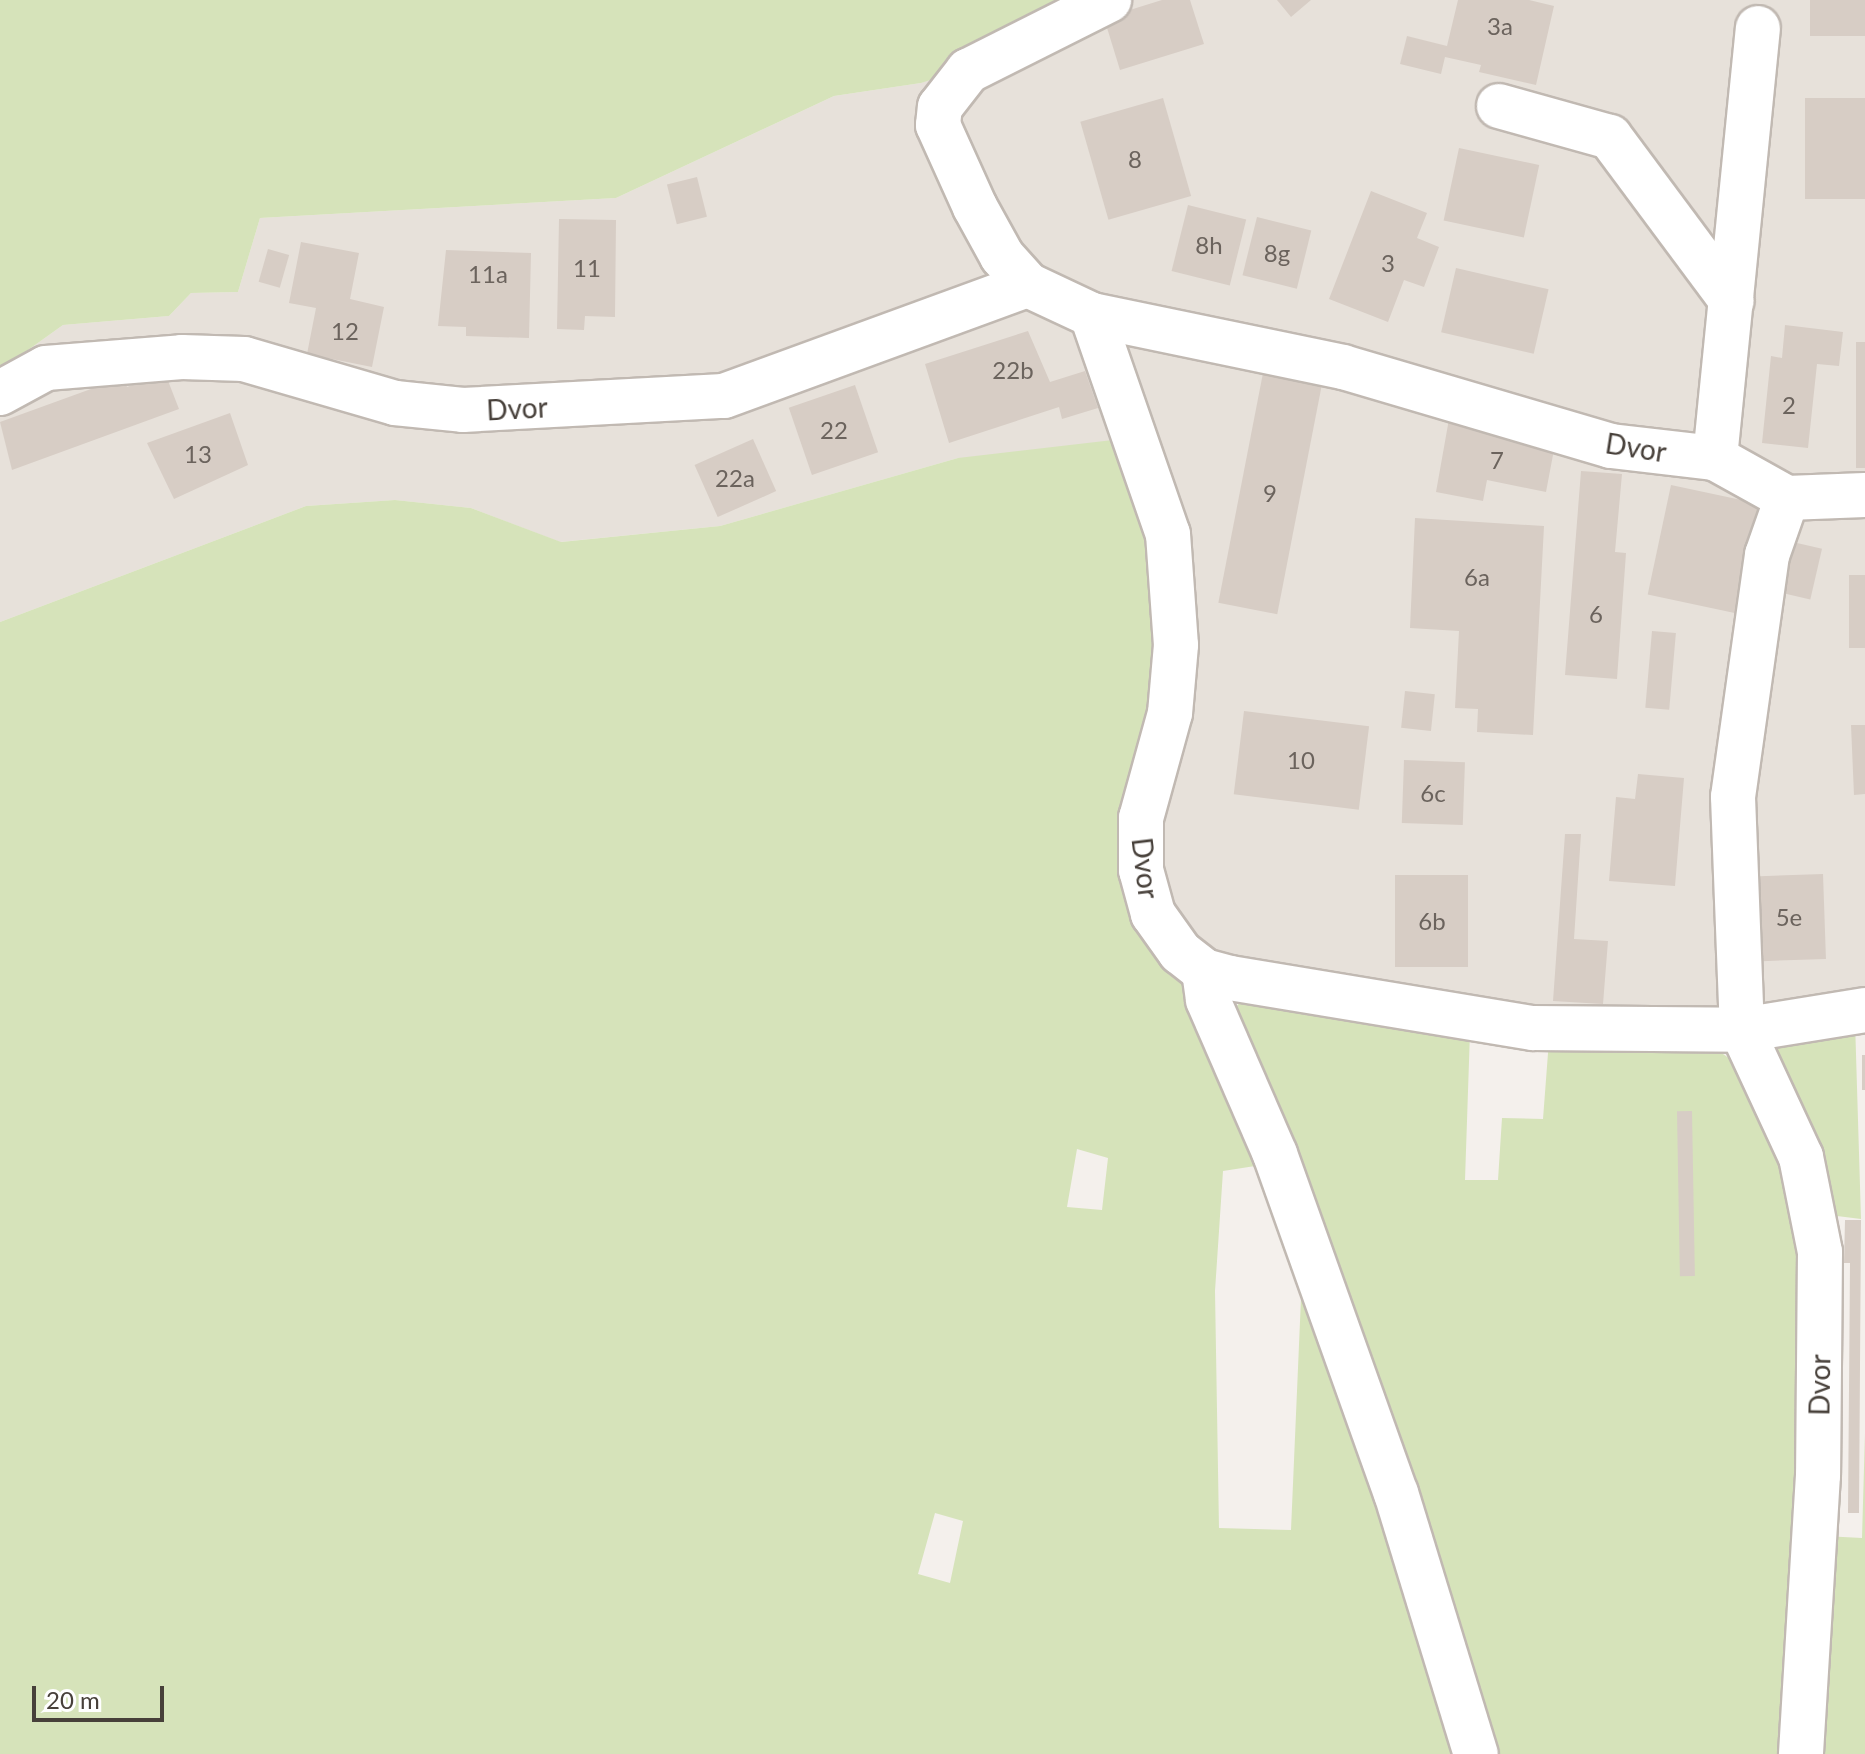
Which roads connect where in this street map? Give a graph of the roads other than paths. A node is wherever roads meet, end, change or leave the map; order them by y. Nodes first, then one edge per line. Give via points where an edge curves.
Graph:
1 (1109, 0) edge
2 (1758, 28) dead end
3 (1499, 106) dead end
4 (1028, 285) junction
5 (1732, 301) junction
6 (1092, 315) junction
7 (0, 393) edge
8 (1715, 458) junction
9 (1865, 495) edge
10 (1787, 498) junction
11 (1204, 971) junction
12 (1865, 1010) edge
13 (1742, 1030) junction
14 (1476, 1754) edge
15 (1801, 1754) edge

1 - 4 street, Dvor via 988,59 950,88 940,107 938,125 975,207 1002,256
2 - 5 street
3 - 5 street via 1610,137
4 - 6 street, Dvor
4 - 7 street, Dvor via 724,396 463,410 395,403 244,359 182,357 46,368
5 - 8 street
6 - 8 street, Dvor via 1343,367 1611,446
6 - 11 street, Dvor via 1168,534 1175,585 1170,713 1141,818 1141,870 1153,914 1180,952
8 - 10 street, Dvor
9 - 10 street
10 - 13 street, Dvor via 1767,555 1733,797
11 - 13 street via 1533,1028
11 - 14 street via 1208,1000 1275,1154 1396,1493
12 - 13 street
13 - 15 street, Dvor via 1801,1157 1820,1252 1818,1475

